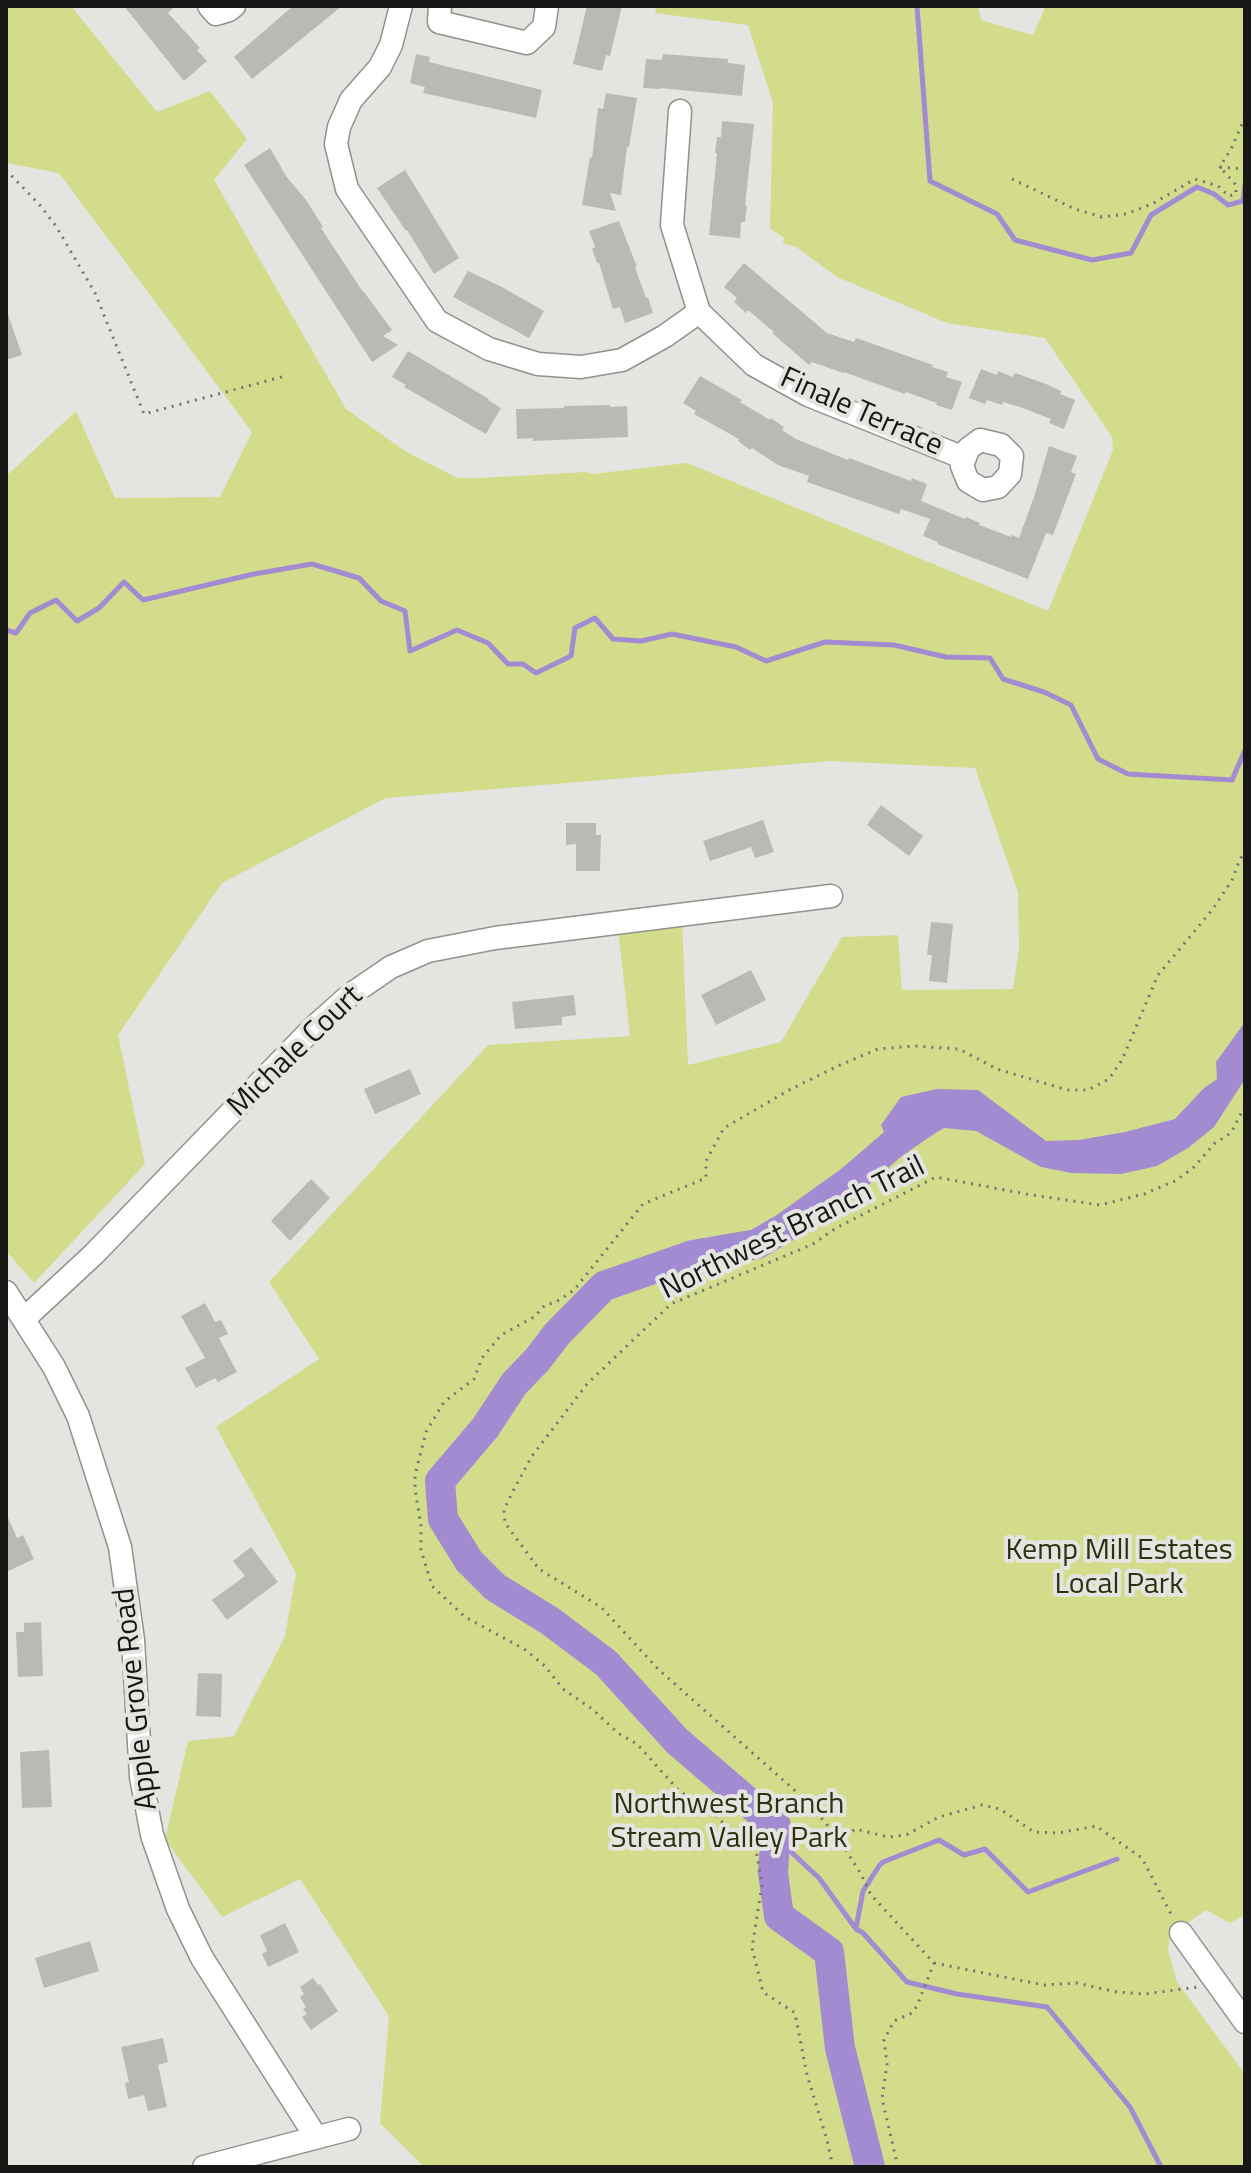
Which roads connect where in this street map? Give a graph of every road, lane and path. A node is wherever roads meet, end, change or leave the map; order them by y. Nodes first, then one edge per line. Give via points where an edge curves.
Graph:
1 (209, 6) edge
2 (234, 6) edge
3 (401, 6) edge
4 (440, 6) edge
5 (547, 6) edge
6 (680, 111) dead end
7 (1245, 117) edge
8 (1220, 167) junction
9 (1245, 169) edge
10 (6, 170) edge
11 (1012, 179) dead end
12 (699, 312) junction
13 (285, 376) dead end
14 (964, 458) dead end
15 (1245, 852) edge
16 (831, 896) dead end
17 (1245, 1106) edge
18 (6, 1292) edge
19 (24, 1319) junction
20 (840, 1841) junction
21 (1181, 1933) joint
22 (934, 1963) junction
23 (1218, 1984) junction
24 (1245, 2022) edge
25 (349, 2129) dead end
26 (316, 2137) junction
27 (204, 2167) edge
28 (833, 2167) edge
29 (898, 2167) edge

1 - 2 street via 216,14
3 - 12 street via 391,45 380,67 351,100 336,144 347,189 437,321 489,349 538,364 581,367 622,360
4 - 5 street via 439,22 527,43 544,27
6 - 12 street, Finale Terrace via 672,225
7 - 8 path
8 - 9 path
8 - 11 path via 1236,185 1236,194 1229,196 1218,186 1195,179 1152,204 1102,217
10 - 13 path via 56,226 95,293 144,414
12 - 14 street, Finale Terrace via 754,365 808,395
15 - 28 path via 1213,909 1158,975 1109,1079 1088,1090 1067,1090 997,1069 959,1049 914,1046 878,1049 791,1089 724,1128 706,1161 706,1178 643,1204 574,1290 501,1335 482,1358 474,1379 444,1402 426,1432 415,1489 421,1550 432,1586 465,1617 545,1666 563,1689 637,1744 680,1792 701,1802 757,1855 762,1885 752,1948 763,1992 795,2013
16 - 19 street, Michale Court via 495,938 428,951 391,967 314,1027
17 - 20 path, Northwest Branch Trail via 1231,1133 1194,1167 1144,1194 1100,1205 936,1177 788,1256 671,1304 587,1384 532,1456 504,1510 505,1523 539,1569 601,1607 658,1669 810,1804
18 - 19 street, Apple Grove Road
19 - 26 street, Apple Grove Road via 78,1416 120,1547 133,1640 141,1777 152,1835 178,1909 202,1958
20 - 21 path via 855,1829 888,1837 906,1835 939,1817 982,1805 1000,1809 1034,1832 1096,1826 1142,1858
20 - 22 path, Northwest Branch Trail via 871,1895
21 - 23 street
22 - 23 path via 1044,1985 1077,1983 1117,1992 1145,1994
22 - 29 path via 917,2006 894,2021 884,2040 882,2099
23 - 24 street
25 - 26 street
26 - 27 street

